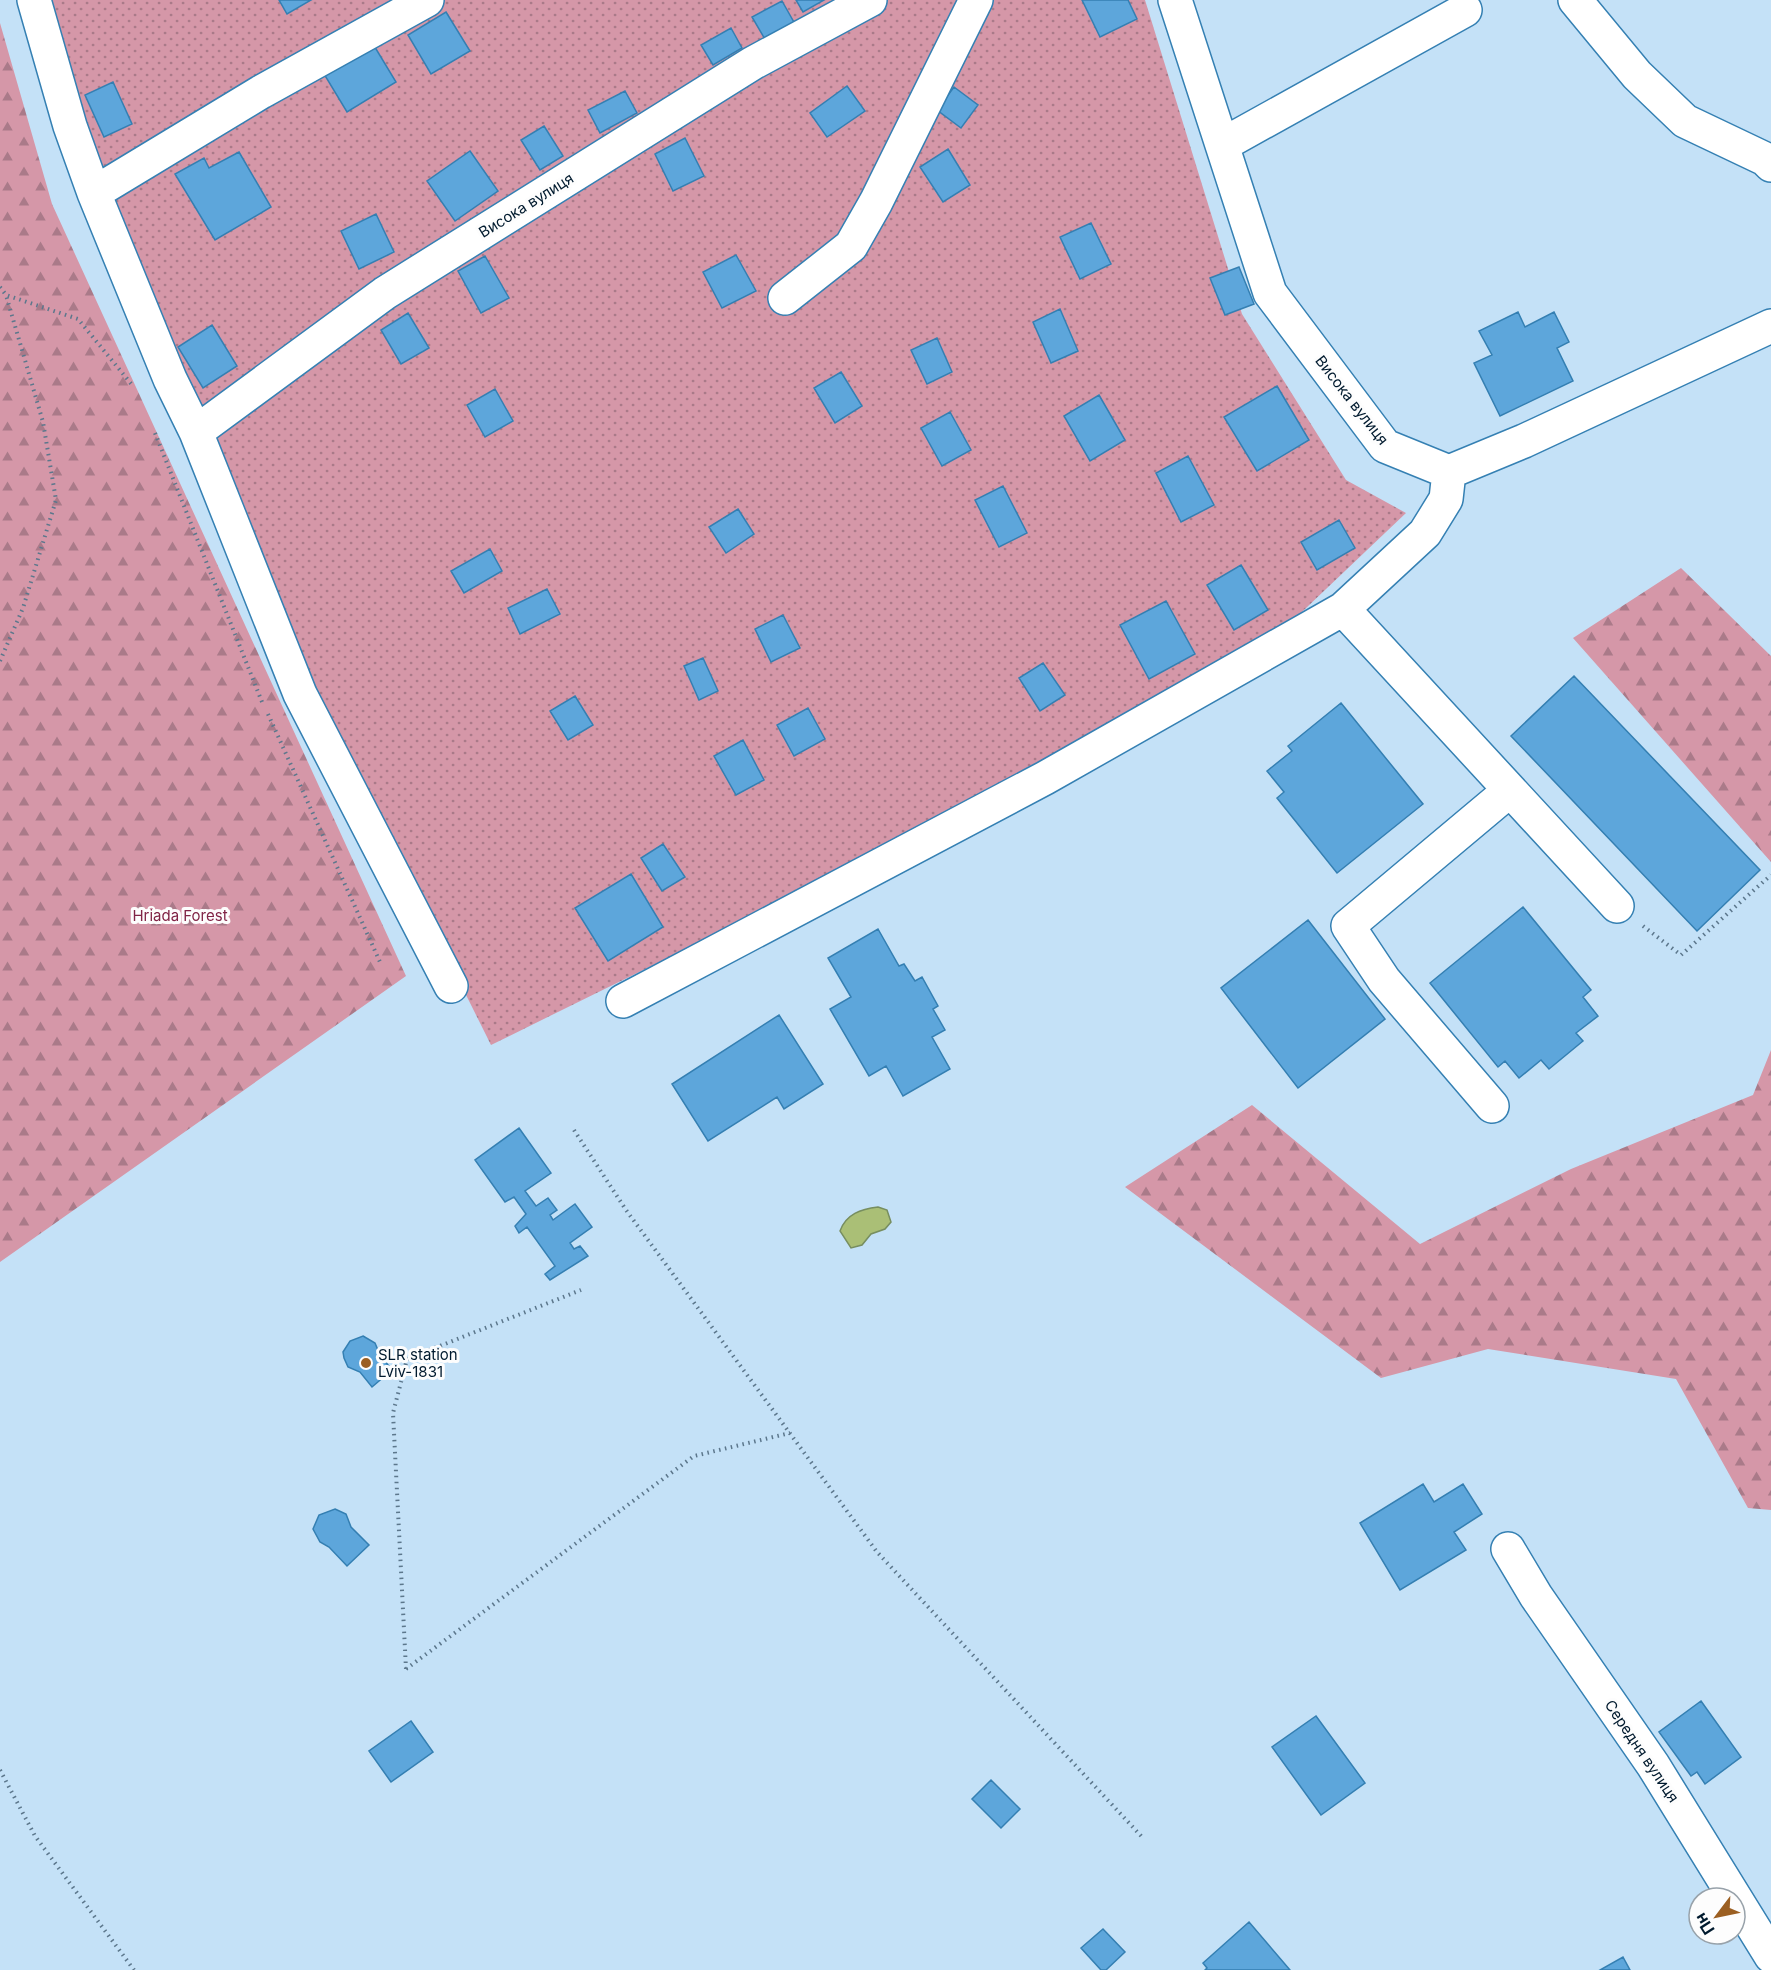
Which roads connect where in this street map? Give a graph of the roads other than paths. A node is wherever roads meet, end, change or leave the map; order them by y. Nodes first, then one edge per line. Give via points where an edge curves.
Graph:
1 (34, 0) edge
2 (427, 0) edge
3 (870, 0) edge
4 (976, 0) edge
5 (1174, 0) edge
6 (1575, 0) edge
7 (1465, 10) dead end
8 (1222, 145) junction
9 (1771, 165) edge
10 (94, 193) junction
11 (785, 298) dead end
12 (1771, 326) edge
13 (196, 432) junction
14 (1449, 472) junction
15 (1343, 609) junction
16 (1509, 791) junction
17 (1617, 906) road end
18 (451, 986) dead end
19 (623, 1001) dead end
20 (1492, 1106) dead end
21 (1508, 1549) dead end
22 (1771, 1956) edge

1 - 10 street via 70,126
2 - 10 street via 261,92
3 - 13 street, Висока вулиця via 753,63 385,293
4 - 11 street via 851,246
5 - 8 street, Висока вулиця
6 - 9 street via 1637,75 1685,121
7 - 8 street
8 - 14 street, Висока вулиця via 1270,293 1385,446
10 - 13 street via 170,379
12 - 14 street
13 - 18 street via 300,694
14 - 15 street via 1446,499 1425,533
15 - 16 street
15 - 19 street via 1045,778
16 - 17 street
16 - 20 street via 1348,926 1384,980
21 - 22 street, Середня вулиця via 1653,1765

